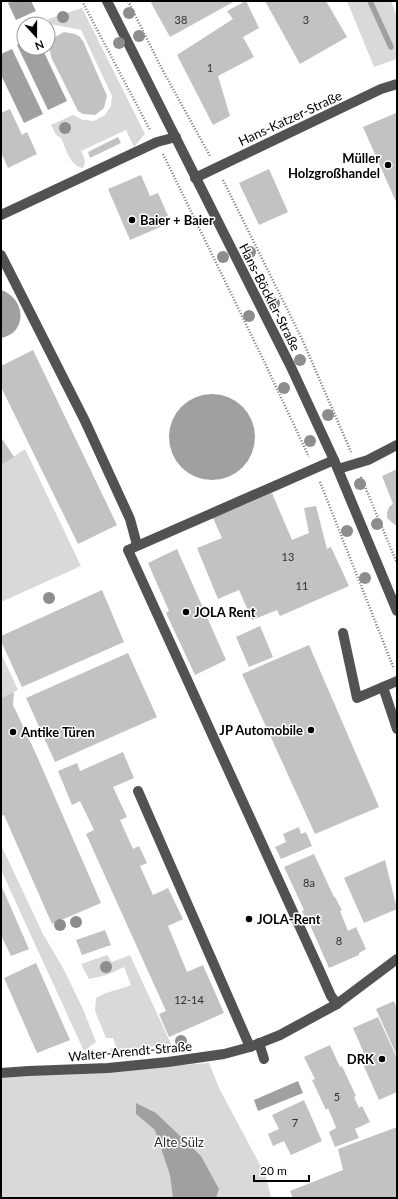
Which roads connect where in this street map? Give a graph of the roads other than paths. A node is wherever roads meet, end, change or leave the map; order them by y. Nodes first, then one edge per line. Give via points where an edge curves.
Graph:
1 (107, 1) edge
2 (397, 84) edge
3 (176, 137) junction
4 (195, 178) junction
5 (1, 216) edge
6 (1, 255) edge
7 (397, 445) edge
8 (336, 465) junction
9 (133, 548) junction
10 (393, 589) edge
11 (397, 611) edge
12 (343, 633) dead end
13 (397, 681) edge
14 (383, 687) junction
15 (397, 729) edge
16 (138, 791) dead end
17 (397, 959) edge
18 (337, 1004) junction
19 (254, 1045) junction
20 (264, 1059) dead end
21 (1, 1073) edge

1 - 3 street, Hans-Böckler-Straße
2 - 4 street, Hans-Katzer-Straße via 380,89
3 - 4 street, Hans-Böckler-Straße
3 - 5 street via 157,142
4 - 8 street, Hans-Böckler-Straße via 291,367
6 - 9 street via 85,421 130,519
7 - 8 street via 356,465
8 - 9 street via 314,468
8 - 10 street, Hans-Böckler-Straße
9 - 18 street via 331,996
10 - 11 street, Hans-Böckler-Straße
12 - 14 street via 357,698
13 - 14 street
14 - 15 street
16 - 19 street
17 - 18 street, Walter-Arendt-Straße
18 - 19 street, Walter-Arendt-Straße via 280,1035
19 - 20 street
19 - 21 street, Walter-Arendt-Straße via 217,1055 168,1062 108,1068

